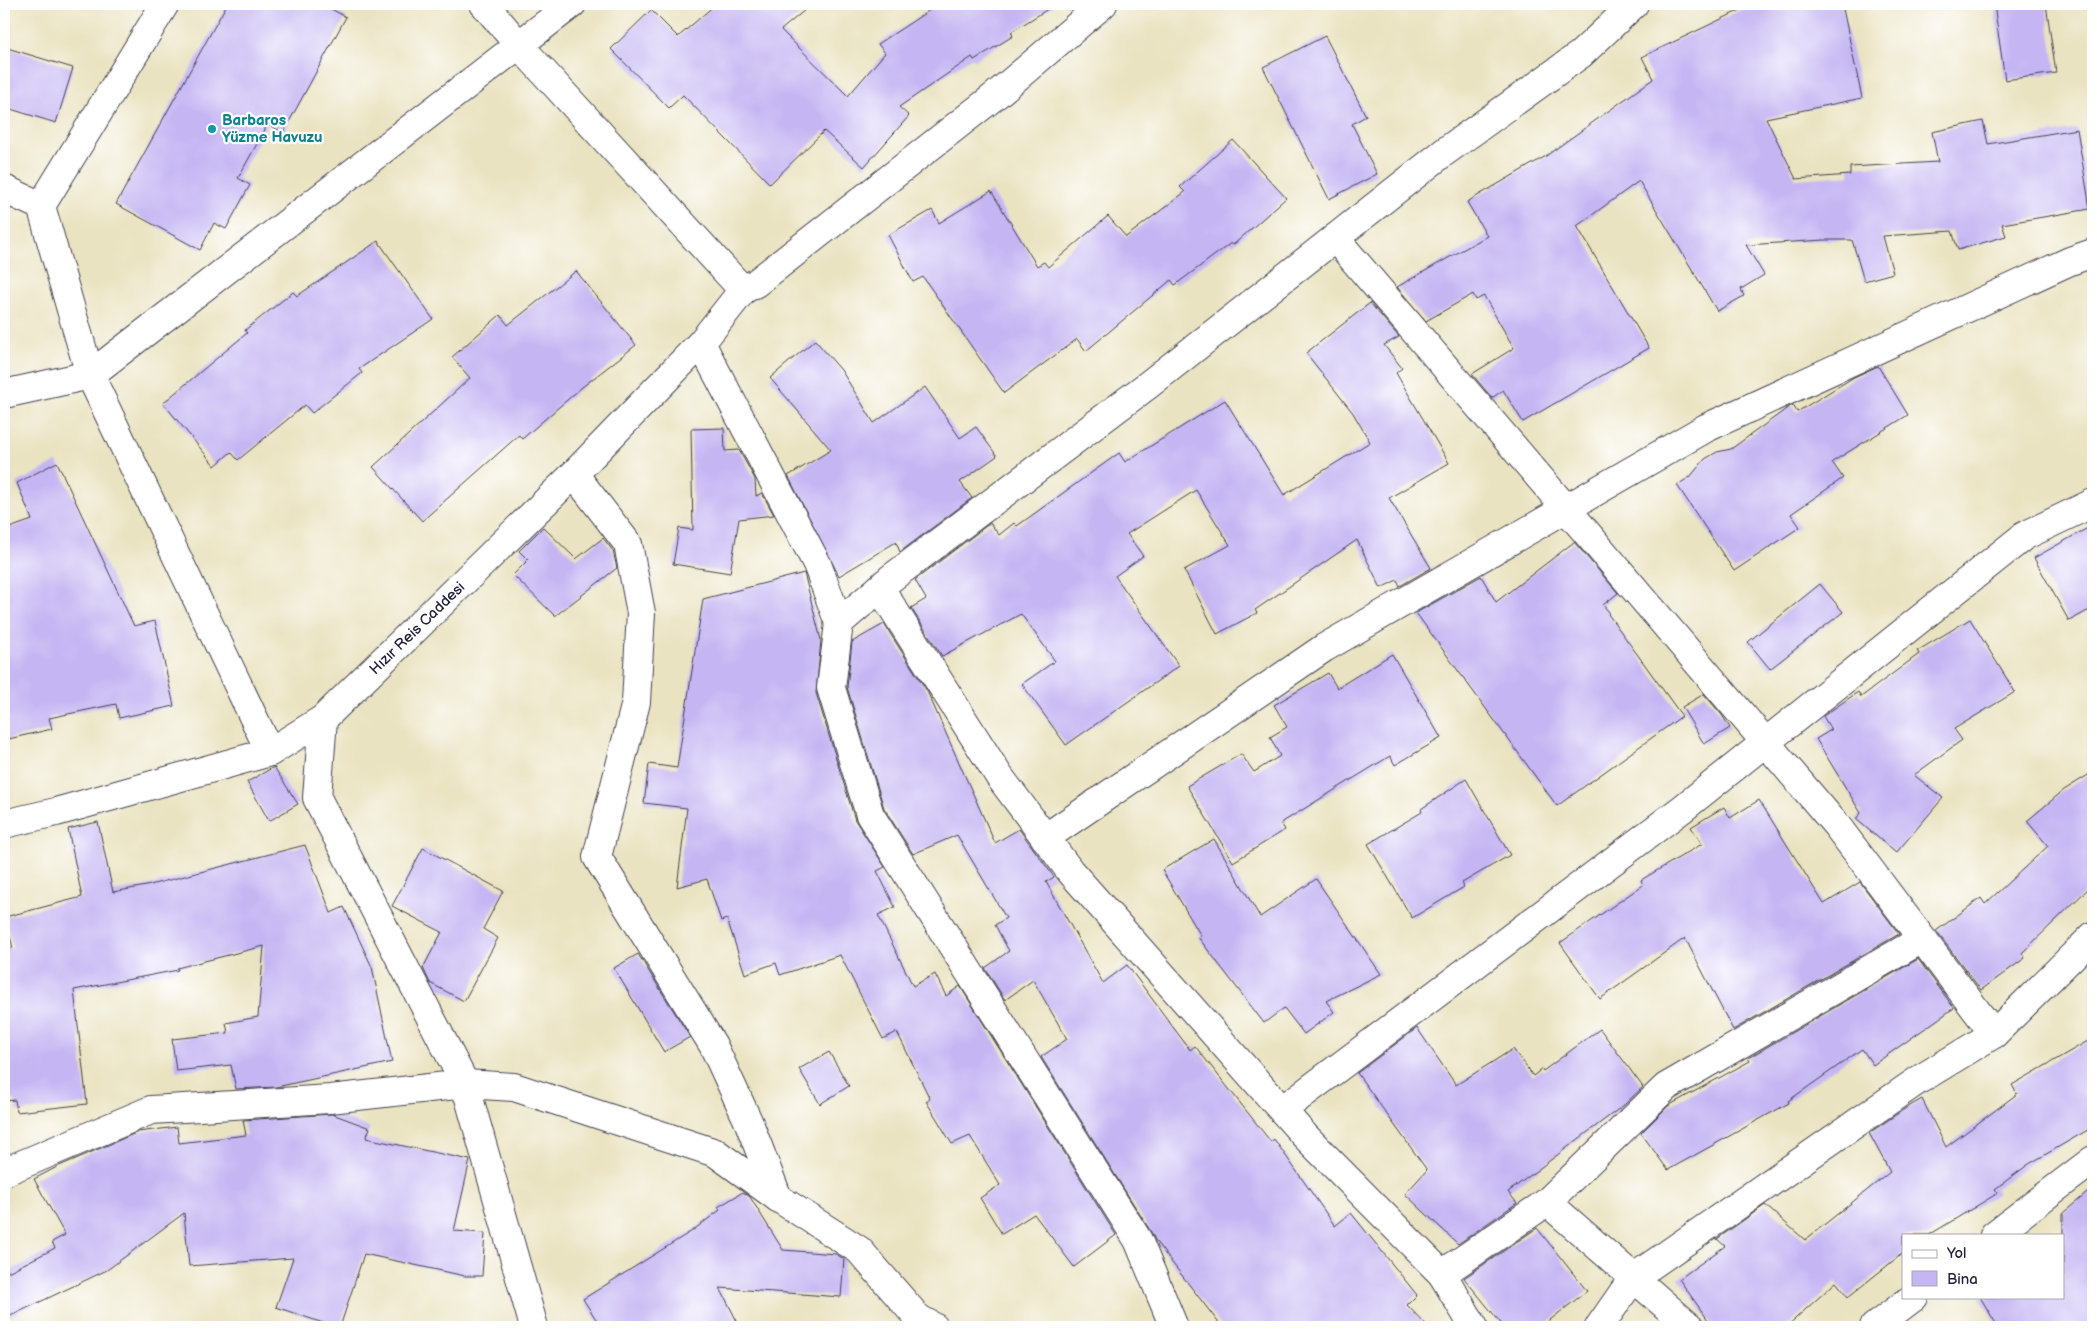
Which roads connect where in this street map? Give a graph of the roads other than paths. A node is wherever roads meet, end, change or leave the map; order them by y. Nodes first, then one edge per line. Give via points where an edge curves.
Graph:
1 (165, 4) edge
2 (484, 4) edge
3 (572, 4) edge
4 (1103, 4) edge
5 (1634, 4) edge
6 (518, 44) junction
7 (4, 189) edge
8 (41, 206) junction
9 (1335, 238) junction
10 (2093, 253) edge
11 (743, 290) junction
12 (701, 343) junction
13 (90, 375) junction
14 (4, 394) edge
15 (574, 474) junction
16 (2093, 503) edge
17 (1567, 508) junction
18 (880, 588) junction
19 (839, 622) junction
20 (323, 720) junction
21 (1766, 742) junction
22 (270, 752) junction
23 (4, 824) edge
24 (1045, 838) junction
25 (2093, 936) edge
26 (1922, 939) junction
27 (1994, 1034) junction
28 (465, 1084) junction
29 (1282, 1110) junction
30 (2093, 1160) edge
31 (4, 1172) edge
32 (778, 1198) junction
33 (1547, 1202) junction
34 (1995, 1234) edge
35 (1442, 1274) junction
36 (1633, 1278) junction
37 (1913, 1298) edge
38 (534, 1327) edge
39 (934, 1327) edge
40 (1174, 1327) edge
41 (1474, 1327) edge
42 (1599, 1327) edge
43 (1690, 1327) edge
44 (1874, 1327) edge

1 - 8 street
2 - 6 street
3 - 6 street
4 - 11 street, Hızır Reis Caddesi via 996,95
5 - 9 street via 1581,54 1443,153
6 - 11 street
6 - 13 street
7 - 8 street
8 - 13 street
9 - 17 street
9 - 18 street
10 - 17 street via 1706,428
11 - 12 street, Hızır Reis Caddesi
12 - 15 street, Hızır Reis Caddesi
12 - 19 street via 817,564
13 - 14 street
13 - 22 street
15 - 20 street, Hızır Reis Caddesi
15 - 32 street via 628,544 641,612 636,702 597,857 713,1045 749,1123
16 - 21 street via 2024,536
17 - 21 street
17 - 24 street via 1324,648
18 - 19 street
18 - 24 street via 999,776
19 - 40 street via 831,688 870,815 1138,1240
20 - 22 street, Hızır Reis Caddesi
20 - 28 street via 317,798
21 - 26 street via 1837,826
21 - 29 street
22 - 23 street, Hızır Reis Caddesi
24 - 29 street via 1070,871
25 - 27 street
26 - 27 street
26 - 33 street via 1666,1087
27 - 36 street via 1917,1081
28 - 31 street via 330,1099 151,1110
28 - 32 street via 514,1087 716,1153
28 - 38 street
29 - 35 street
30 - 34 street
32 - 39 street via 859,1250 918,1318
33 - 35 street
33 - 36 street
35 - 41 street
36 - 42 street
36 - 43 street
37 - 44 street

